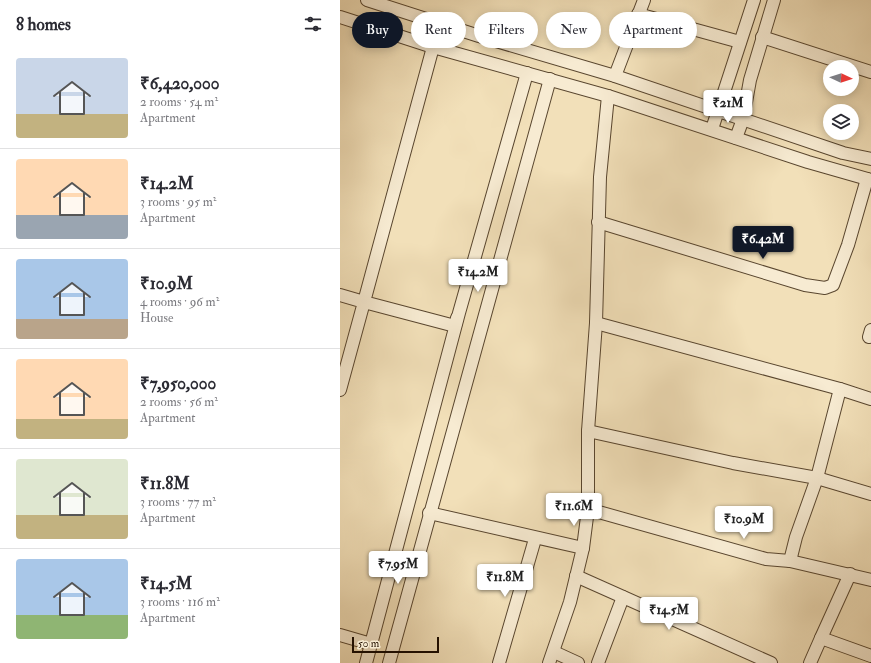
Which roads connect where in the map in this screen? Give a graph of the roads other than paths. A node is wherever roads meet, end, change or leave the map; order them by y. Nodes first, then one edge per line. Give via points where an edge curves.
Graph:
1 (367, 0) edge
2 (644, 0) edge
3 (754, 0) edge
4 (774, 0) edge
5 (639, 12) edge
6 (340, 17) edge
7 (697, 30) edge
8 (762, 37) junction
9 (411, 40) edge
10 (740, 42) junction
11 (433, 48) edge
12 (437, 48) edge
13 (625, 48) edge
14 (871, 72) edge
15 (527, 73) junction
16 (615, 76) junction
17 (550, 79) junction
18 (608, 96) junction
19 (718, 110) junction
20 (743, 119) junction
21 (712, 129) junction
22 (736, 138) junction
23 (871, 159) edge
24 (869, 179) edge
25 (598, 222) junction
26 (340, 295) edge
27 (364, 302) junction
28 (459, 313) junction
29 (596, 323) junction
30 (340, 390) edge
31 (840, 390) junction
32 (871, 399) edge
33 (588, 431) junction
34 (817, 478) junction
35 (871, 494) edge
36 (588, 509) junction
37 (429, 514) junction
38 (535, 539) junction
39 (583, 548) junction
40 (790, 561) junction
41 (850, 574) junction
42 (576, 576) junction
43 (871, 580) edge
44 (623, 597) junction
45 (340, 635) edge
46 (821, 638) junction
47 (371, 644) junction
48 (554, 652) junction
49 (871, 656) edge
50 (366, 663) edge
51 (389, 663) edge
52 (499, 663) edge
53 (549, 663) edge
54 (578, 663) edge
55 (598, 663) edge
56 (771, 663) edge
57 (810, 663) edge

1 - 16 street
2 - 5 street
3 - 10 street
4 - 8 street
6 - 9 street
7 - 10 street
8 - 14 street
8 - 20 street
10 - 19 street
11 - 27 street
12 - 15 street
13 - 16 street
15 - 17 street
15 - 28 street
16 - 19 street
17 - 18 street
17 - 37 street
18 - 21 street
18 - 25 street
19 - 20 street
19 - 21 street
20 - 22 street
20 - 23 street via 843,153
21 - 22 street
22 - 24 street
24 - 25 street via 834,285 825,288 805,285
25 - 29 street
26 - 27 street
27 - 28 street via 455,326
27 - 30 street
28 - 47 street
29 - 31 street
29 - 33 street
31 - 32 street
31 - 34 street
33 - 34 street
33 - 36 street
34 - 35 street
34 - 40 street
36 - 39 street
36 - 40 street via 766,559
37 - 38 street
37 - 51 street
38 - 39 street
38 - 52 street
39 - 42 street
40 - 41 street
41 - 43 street
41 - 46 street
42 - 44 street
42 - 48 street
44 - 55 street
44 - 56 street
45 - 47 street
46 - 49 street
46 - 57 street
47 - 50 street
48 - 53 street
48 - 54 street

